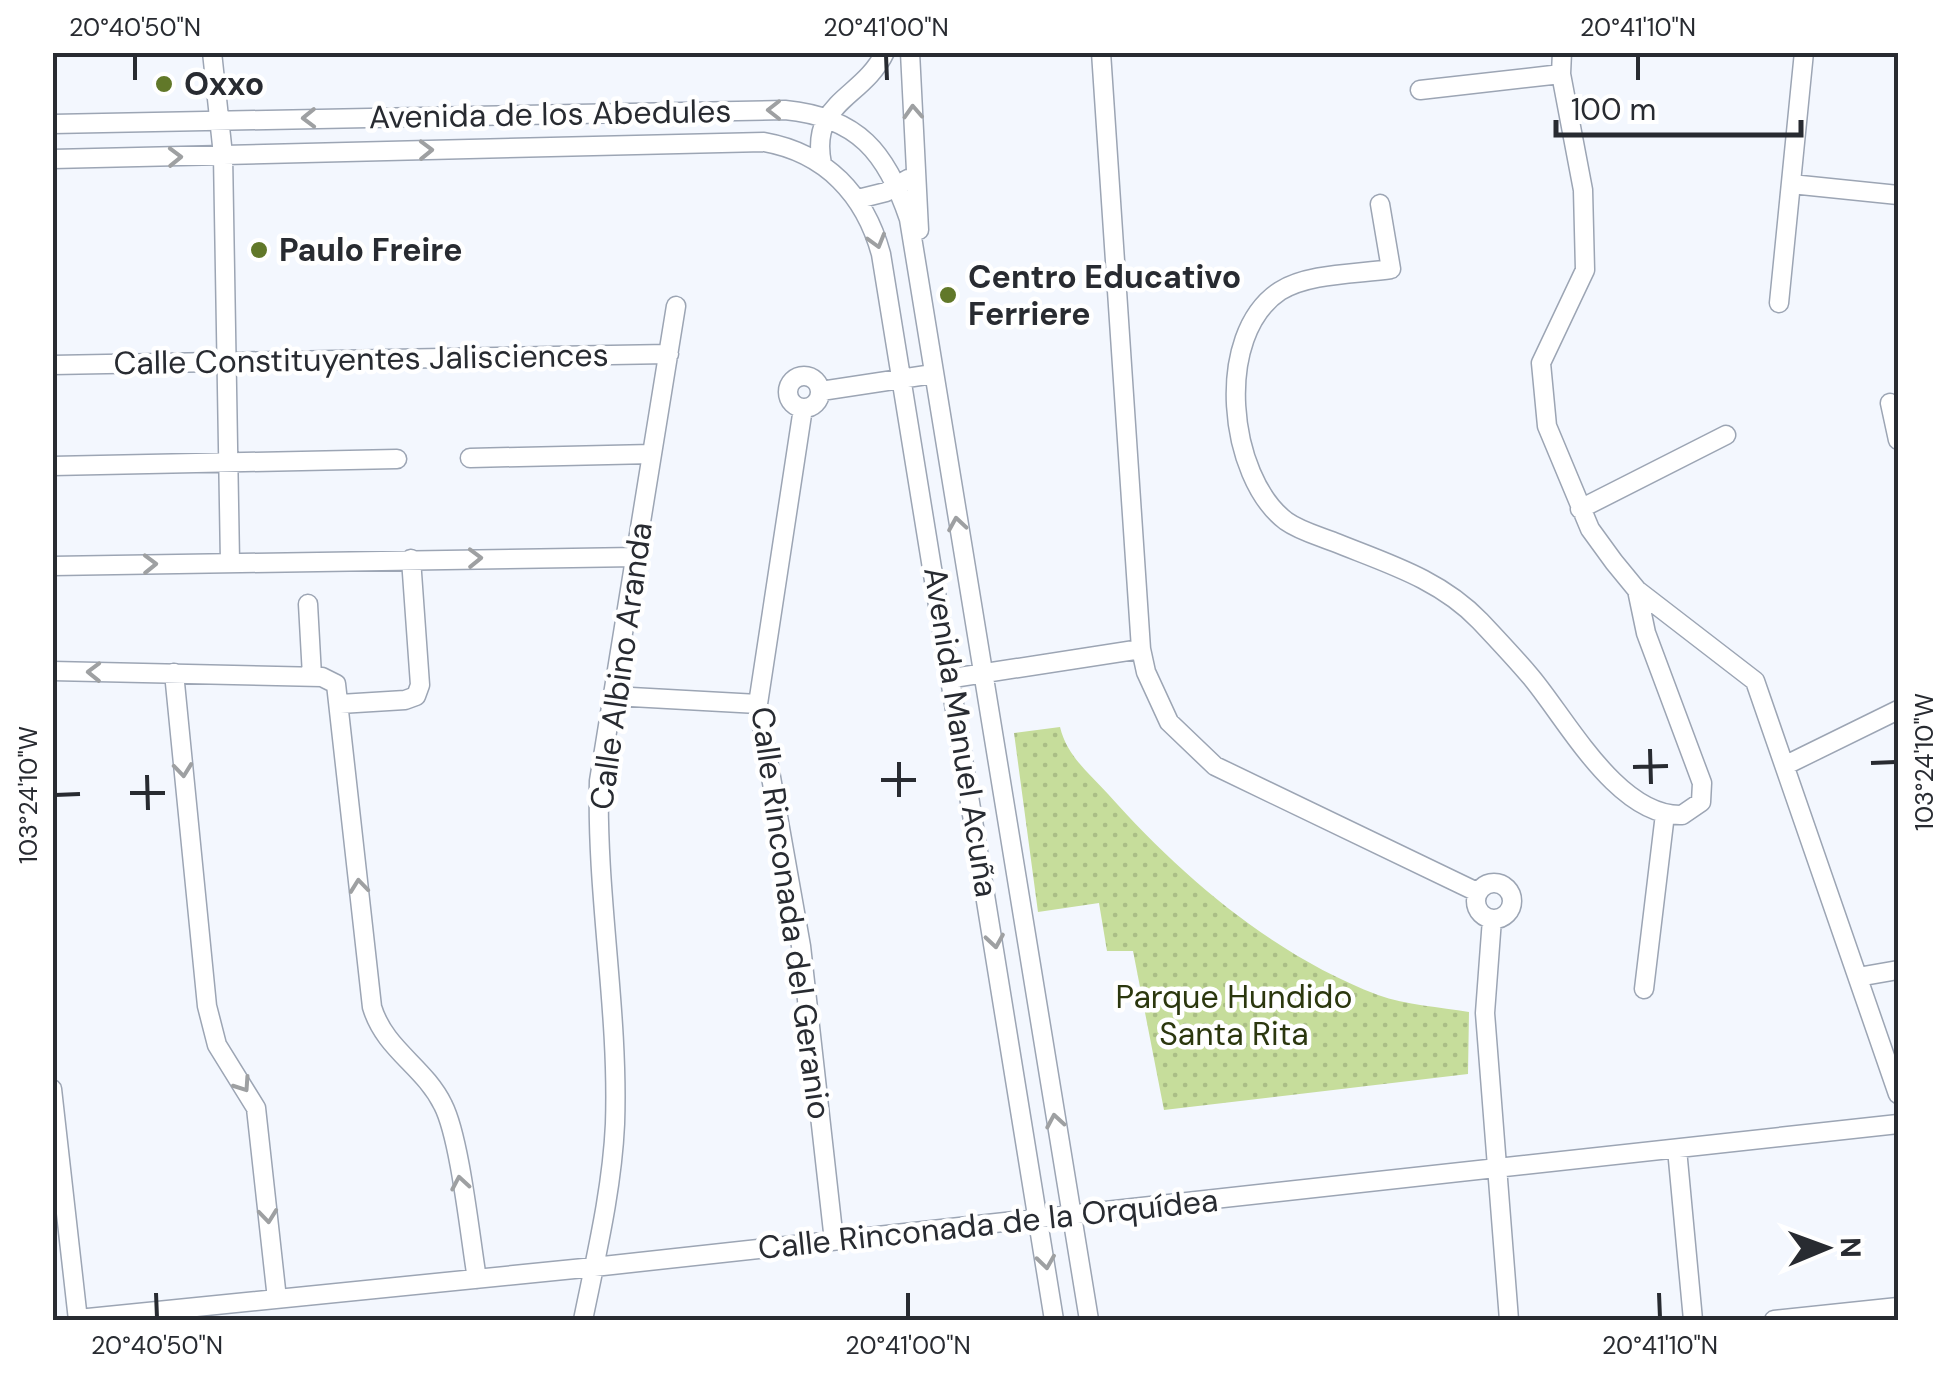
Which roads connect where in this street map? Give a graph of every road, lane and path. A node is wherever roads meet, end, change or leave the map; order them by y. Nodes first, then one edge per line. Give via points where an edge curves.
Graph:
1 (212, 52) edge
2 (885, 52) edge
3 (910, 52) edge
4 (1102, 52) edge
5 (1562, 52) edge
6 (1804, 52) edge
7 (1561, 74) junction
8 (1420, 90) dead end
9 (826, 118) junction
10 (220, 120) junction
11 (52, 124) edge
12 (224, 155) junction
13 (52, 160) edge
14 (822, 164) junction
15 (916, 172) junction
16 (1791, 184) junction
17 (898, 186) junction
18 (1898, 195) edge
19 (858, 199) junction
20 (1380, 204) dead end
21 (922, 300) junction
22 (1779, 303) dead end
23 (676, 306) dead end
24 (668, 354) junction
25 (227, 362) junction
26 (52, 365) edge
27 (933, 374) junction
28 (902, 378) junction
29 (821, 391) junction
30 (1890, 403) dead end
31 (804, 408) junction
32 (1726, 434) dead end
33 (1898, 440) edge
34 (652, 454) junction
35 (470, 458) dead end
36 (397, 459) dead end
37 (228, 462) junction
38 (52, 466) edge
39 (1580, 510) junction
40 (636, 557) junction
41 (411, 559) junction
42 (230, 562) junction
43 (52, 566) edge
44 (1637, 590) junction
45 (308, 604) dead end
46 (1141, 648) junction
47 (52, 671) edge
48 (174, 673) junction
49 (980, 674) junction
50 (322, 678) junction
51 (953, 678) junction
52 (613, 696) junction
53 (340, 704) junction
54 (758, 704) junction
55 (1898, 710) edge
56 (1786, 765) junction
57 (1664, 814) junction
58 (1478, 892) junction
59 (1492, 919) junction
60 (1898, 970) edge
61 (1858, 978) junction
62 (1644, 988) dead end
63 (52, 1089) edge
64 (1898, 1094) edge
65 (1898, 1124) edge
66 (1677, 1149) junction
67 (1496, 1168) junction
68 (1071, 1215) junction
69 (1040, 1218) junction
70 (834, 1241) junction
71 (594, 1267) junction
72 (478, 1279) junction
73 (277, 1299) junction
74 (1898, 1307) edge
75 (78, 1320) edge
76 (584, 1320) edge
77 (1054, 1320) edge
78 (1089, 1320) edge
79 (1509, 1320) edge
80 (1693, 1320) edge
81 (1774, 1320) edge

1 - 10 street
2 - 9 street
15 -> 3 street
4 - 46 street
5 - 7 street
6 - 16 street
7 - 8 street
7 - 39 street via 1582,190 1585,270 1541,363 1541,391
9 -> 10 street, Avenida de los Abedules via 785,110
9 - 14 street via 818,146
9 - 17 street, Avenida de los Abedules via 868,143
10 - 11 street, Avenida de los Abedules
10 - 12 street
13 -> 12 street, Avenida de los Abedules
12 -> 14 street, Avenida de los Abedules via 764,142 792,147
12 - 25 street
14 - 19 street, Avenida Manuel Acuña
15 - 17 street
15 - 21 street
16 - 18 street
16 - 22 street
17 - 19 street
17 - 21 street, Avenida de los Abedules
19 -> 28 street, Avenida Manuel Acuña via 881,254
20 - 57 street via 1391,269 1294,284 1260,308 1246,330 1236,370 1245,455 1285,520 1454,597 1531,677 1599,766
21 - 27 street, Avenida Manuel Acuña
23 - 24 street, Calle Albino Aranda
24 - 25 street, Calle Constituyentes Jalisciences
24 - 34 street, Calle Albino Aranda
25 - 26 street, Calle Constituyentes Jalisciences
25 - 37 street
27 - 28 street
49 -> 27 street, Avenida Manuel Acuña
28 - 29 street
28 - 51 street, Avenida Manuel Acuña
29 - 31 street via 816,404
29 - 31 street via 812,377 796,377 788,392
30 - 33 street
31 - 54 street, Calle Rinconada del Geranio
32 - 39 street
34 - 35 street
34 - 40 street, Calle Albino Aranda
36 - 37 street
37 - 38 street
37 - 42 street
39 - 44 street
41 -> 40 street
40 - 52 street, Calle Albino Aranda
41 - 42 street
41 - 53 street via 416,696
43 -> 42 street
44 - 56 street via 1755,681
44 - 57 street via 1646,633 1702,783 1696,810
45 - 50 street
46 - 49 street
46 - 58 street via 1169,722 1215,766
48 -> 47 street
48 - 50 street
48 -> 73 street via 207,1006 217,1045 256,1108
49 - 51 street
68 -> 49 street, Avenida Manuel Acuña
50 - 53 street
51 -> 69 street, Avenida Manuel Acuña
52 - 54 street
52 - 71 street, Calle Albino Aranda via 598,842 614,1124
72 -> 53 street via 444,1106 385,1039 372,1007
54 - 70 street, Calle Rinconada del Geranio via 800,946
55 - 56 street
56 - 61 street
57 - 62 street
58 - 59 street via 1481,914
58 - 59 street via 1486,884 1506,888 1510,909
59 - 67 street via 1485,1014
60 - 61 street
61 - 64 street
63 - 75 street
65 - 66 street, Calle Rinconada de la Orquídea
66 - 67 street, Calle Rinconada de la Orquídea
66 - 80 street
67 - 68 street, Calle Rinconada de la Orquídea
67 - 79 street
68 - 69 street, Calle Rinconada de la Orquídea
68 - 78 street, Avenida Manuel Acuña
69 - 70 street, Calle Rinconada de la Orquídea
69 -> 77 street, Avenida Manuel Acuña
70 - 71 street, Calle Rinconada de la Orquídea
71 - 72 street, Calle Rinconada de la Orquídea
71 - 76 street, Calle Albino Aranda
72 - 73 street, Calle Rinconada de la Orquídea
73 - 75 street, Calle Rinconada de la Orquídea
74 - 81 street

